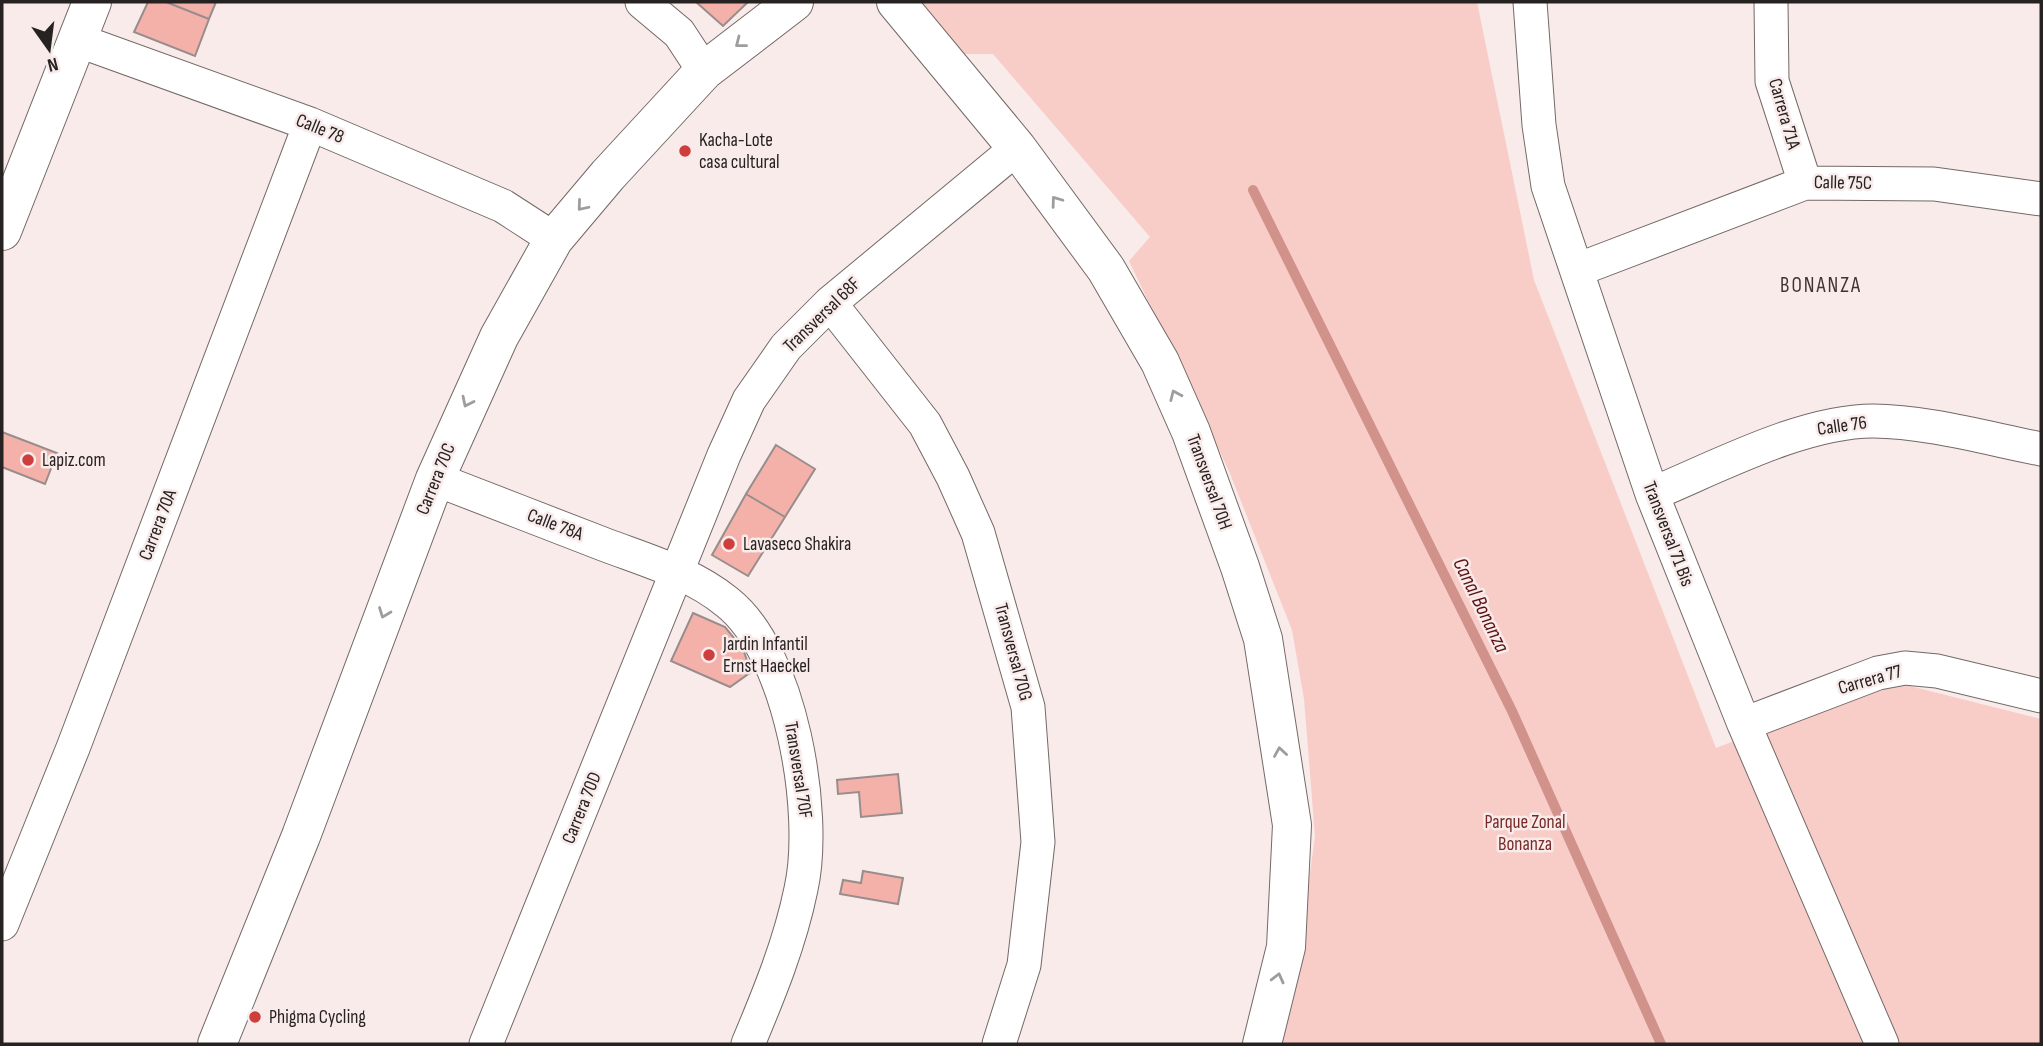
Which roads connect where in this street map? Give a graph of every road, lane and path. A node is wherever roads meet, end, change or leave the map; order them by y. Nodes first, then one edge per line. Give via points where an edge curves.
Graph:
1 (92, 2) edge
2 (642, 2) edge
3 (794, 2) edge
4 (896, 2) edge
5 (1530, 2) edge
6 (1771, 2) edge
7 (77, 40) junction
8 (704, 71) junction
9 (310, 124) junction
10 (1017, 148) junction
11 (1805, 183) junction
12 (2041, 199) edge
13 (2, 231) edge
14 (554, 239) junction
15 (1577, 270) junction
16 (830, 303) junction
17 (2041, 449) edge
18 (435, 479) junction
19 (1652, 494) junction
20 (676, 571) junction
21 (2041, 696) edge
22 (1744, 724) junction
23 (2, 924) edge
24 (217, 1044) edge
25 (486, 1044) edge
26 (748, 1044) edge
27 (999, 1044) edge
28 (1262, 1044) edge
29 (1882, 1044) edge

1 - 7 street
2 - 8 street via 679,33
3 -> 8 street, Carrera 70C
4 - 10 street, Transversal 70H
5 - 15 street, Transversal 71 Bis via 1548,187
6 - 11 street, Carrera 71A via 1772,81
7 - 9 street, Calle 78
7 - 13 street
8 -> 14 street, Carrera 70C
9 - 14 street, Calle 78 via 503,206
9 - 23 street, Carrera 70A
10 - 16 street, Transversal 68F
28 -> 10 street, Transversal 70H via 1286,947 1292,825 1262,639 1191,432 1160,362 1106,269
11 - 12 street, Calle 75C via 1934,184
11 - 15 street, Calle 75C
14 -> 18 street, Carrera 70C via 499,337
15 - 19 street, Transversal 71 Bis
16 - 20 street, Transversal 68F via 786,347 749,400
16 - 27 street, Transversal 70G via 925,424 953,477 978,533 1028,707 1038,842 1024,965
17 - 19 street, Calle 76 via 1873,421 1810,430
18 - 20 street, Calle 78A
18 -> 24 street, Carrera 70C
19 - 22 street, Transversal 71 Bis
20 - 25 street, Carrera 70D
20 - 26 street, Transversal 70F via 728,602 760,641 787,701 807,821 802,887 782,962
21 - 22 street, Carrera 77 via 1937,671 1905,668 1878,673
22 - 29 street, Transversal 71 Bis

